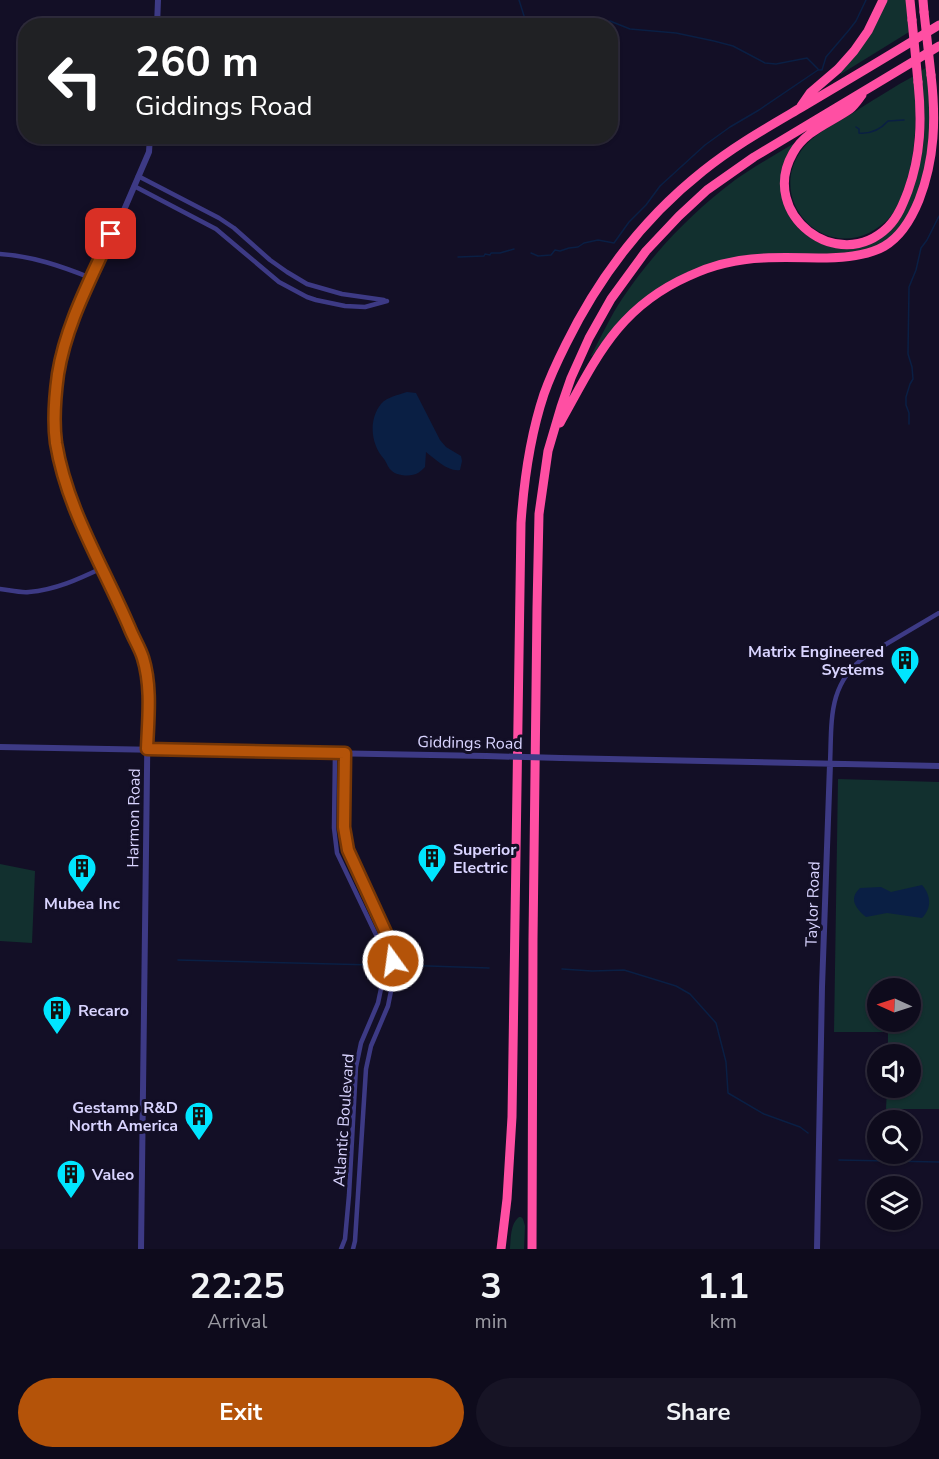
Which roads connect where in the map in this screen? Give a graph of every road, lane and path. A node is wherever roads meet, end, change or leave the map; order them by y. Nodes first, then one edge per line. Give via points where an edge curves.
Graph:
1 (158, 0) edge
2 (883, 0) edge
3 (910, 0) edge
4 (923, 0) edge
5 (157, 18) edge
6 (939, 26) edge
7 (939, 46) edge
8 (867, 89) junction
9 (800, 108) junction
10 (150, 144) edge
11 (138, 176) junction
12 (134, 186) junction
13 (0, 254) edge
14 (91, 278) junction
15 (553, 436) junction
16 (102, 568) junction
17 (0, 589) edge
18 (939, 614) edge
19 (0, 747) edge
20 (147, 749) junction
21 (335, 753) junction
22 (345, 753) junction
23 (830, 764) junction
24 (939, 766) edge
25 (141, 1249) edge
26 (341, 1249) edge
27 (352, 1249) edge
28 (501, 1249) edge
29 (532, 1249) edge
30 (818, 1249) edge

1 - 5 street
2 - 9 highway via 854,51 810,93
3 - 8 highway, bridge via 921,129 909,187 887,228 851,244 829,242 803,228 793,215 785,190 787,166 802,140 852,107
4 - 15 highway, bridge via 934,121 931,160 917,205 898,236 862,256 738,261 713,267 665,288 636,310 611,337
6 - 9 highway
7 - 8 highway
8 - 15 highway via 730,173 693,203 652,245 589,338 571,378
9 - 28 highway via 704,170 658,211 631,242 572,331 544,393 535,425 522,523 512,1117
10 - 11 street, Harmon Road
11 - 12 street, Harmon Road
11 - 12 street via 219,218 307,284 387,301 364,307 307,297 279,282 216,229
12 - 14 street, Harmon Road
13 - 14 street via 53,263
14 - 16 street, Harmon Road via 77,306 58,374 56,441 75,510
15 - 29 highway via 539,514
16 - 17 street via 45,590
16 - 20 street, Harmon Road via 143,658 148,691
18 - 23 street, Taylor Road via 869,654 848,673 833,705
19 - 20 street, Giddings Road
20 - 21 street, Giddings Road
20 - 25 street, Harmon Road
21 - 22 street, Giddings Road
21 - 26 street, Atlantic Boulevard via 334,828 338,853 378,939 383,962 378,1003 361,1043 356,1067 349,1195
22 - 23 street, Giddings Road, bridge
22 - 27 street, Atlantic Boulevard via 344,827 348,850 387,935 393,961 387,1006 366,1069
23 - 24 street, Giddings Road
23 - 30 street, Taylor Road

